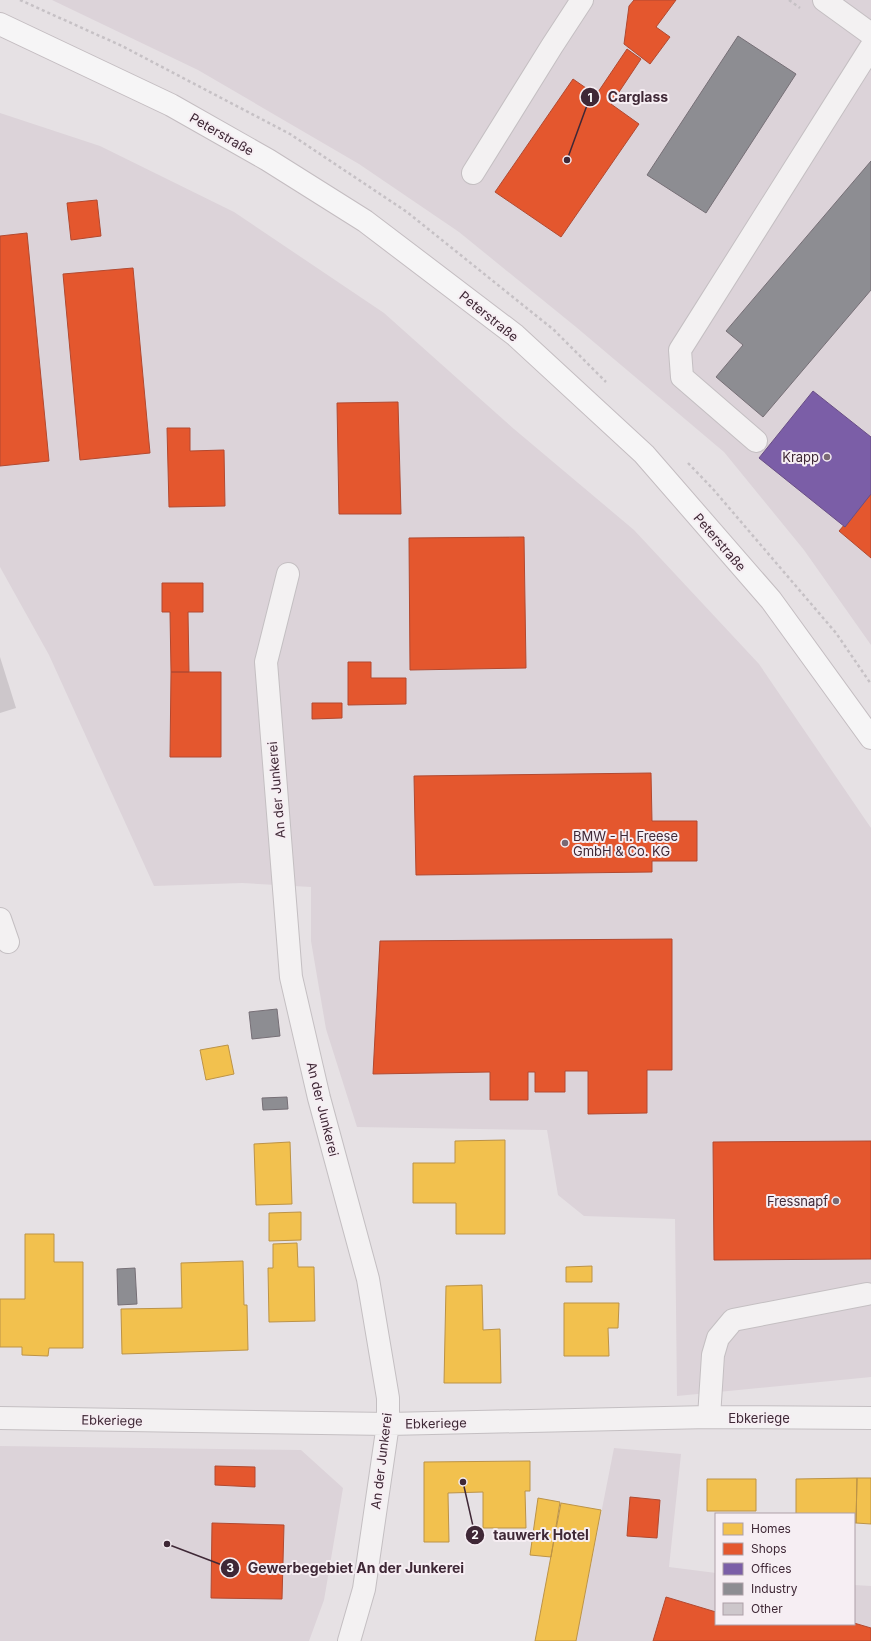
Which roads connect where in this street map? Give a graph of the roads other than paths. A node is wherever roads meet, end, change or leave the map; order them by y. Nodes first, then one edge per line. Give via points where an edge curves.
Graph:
1 (582, 0) edge
2 (824, 0) edge
3 (0, 24) edge
4 (871, 34) edge
5 (871, 46) edge
6 (473, 173) dead end
7 (756, 441) dead end
8 (288, 574) dead end
9 (871, 738) edge
10 (0, 919) edge
11 (8, 942) dead end
12 (867, 1294) dead end
13 (710, 1417) junction
14 (0, 1418) edge
15 (871, 1418) edge
16 (388, 1424) junction
17 (349, 1641) edge

1 - 6 street
2 - 4 street
3 - 9 main road, Peterstraße via 171,105 268,160 365,221 515,334 644,454 771,600
5 - 7 street via 680,350 682,377
8 - 16 street, An der Junkerei via 266,662 292,977 319,1098 368,1279 388,1398
10 - 11 street
12 - 13 street via 733,1320 718,1338 713,1355
13 - 15 street, Ebkeriege
13 - 16 street, Ebkeriege
14 - 16 street, Ebkeriege
16 - 17 street, An der Junkerei via 364,1589

